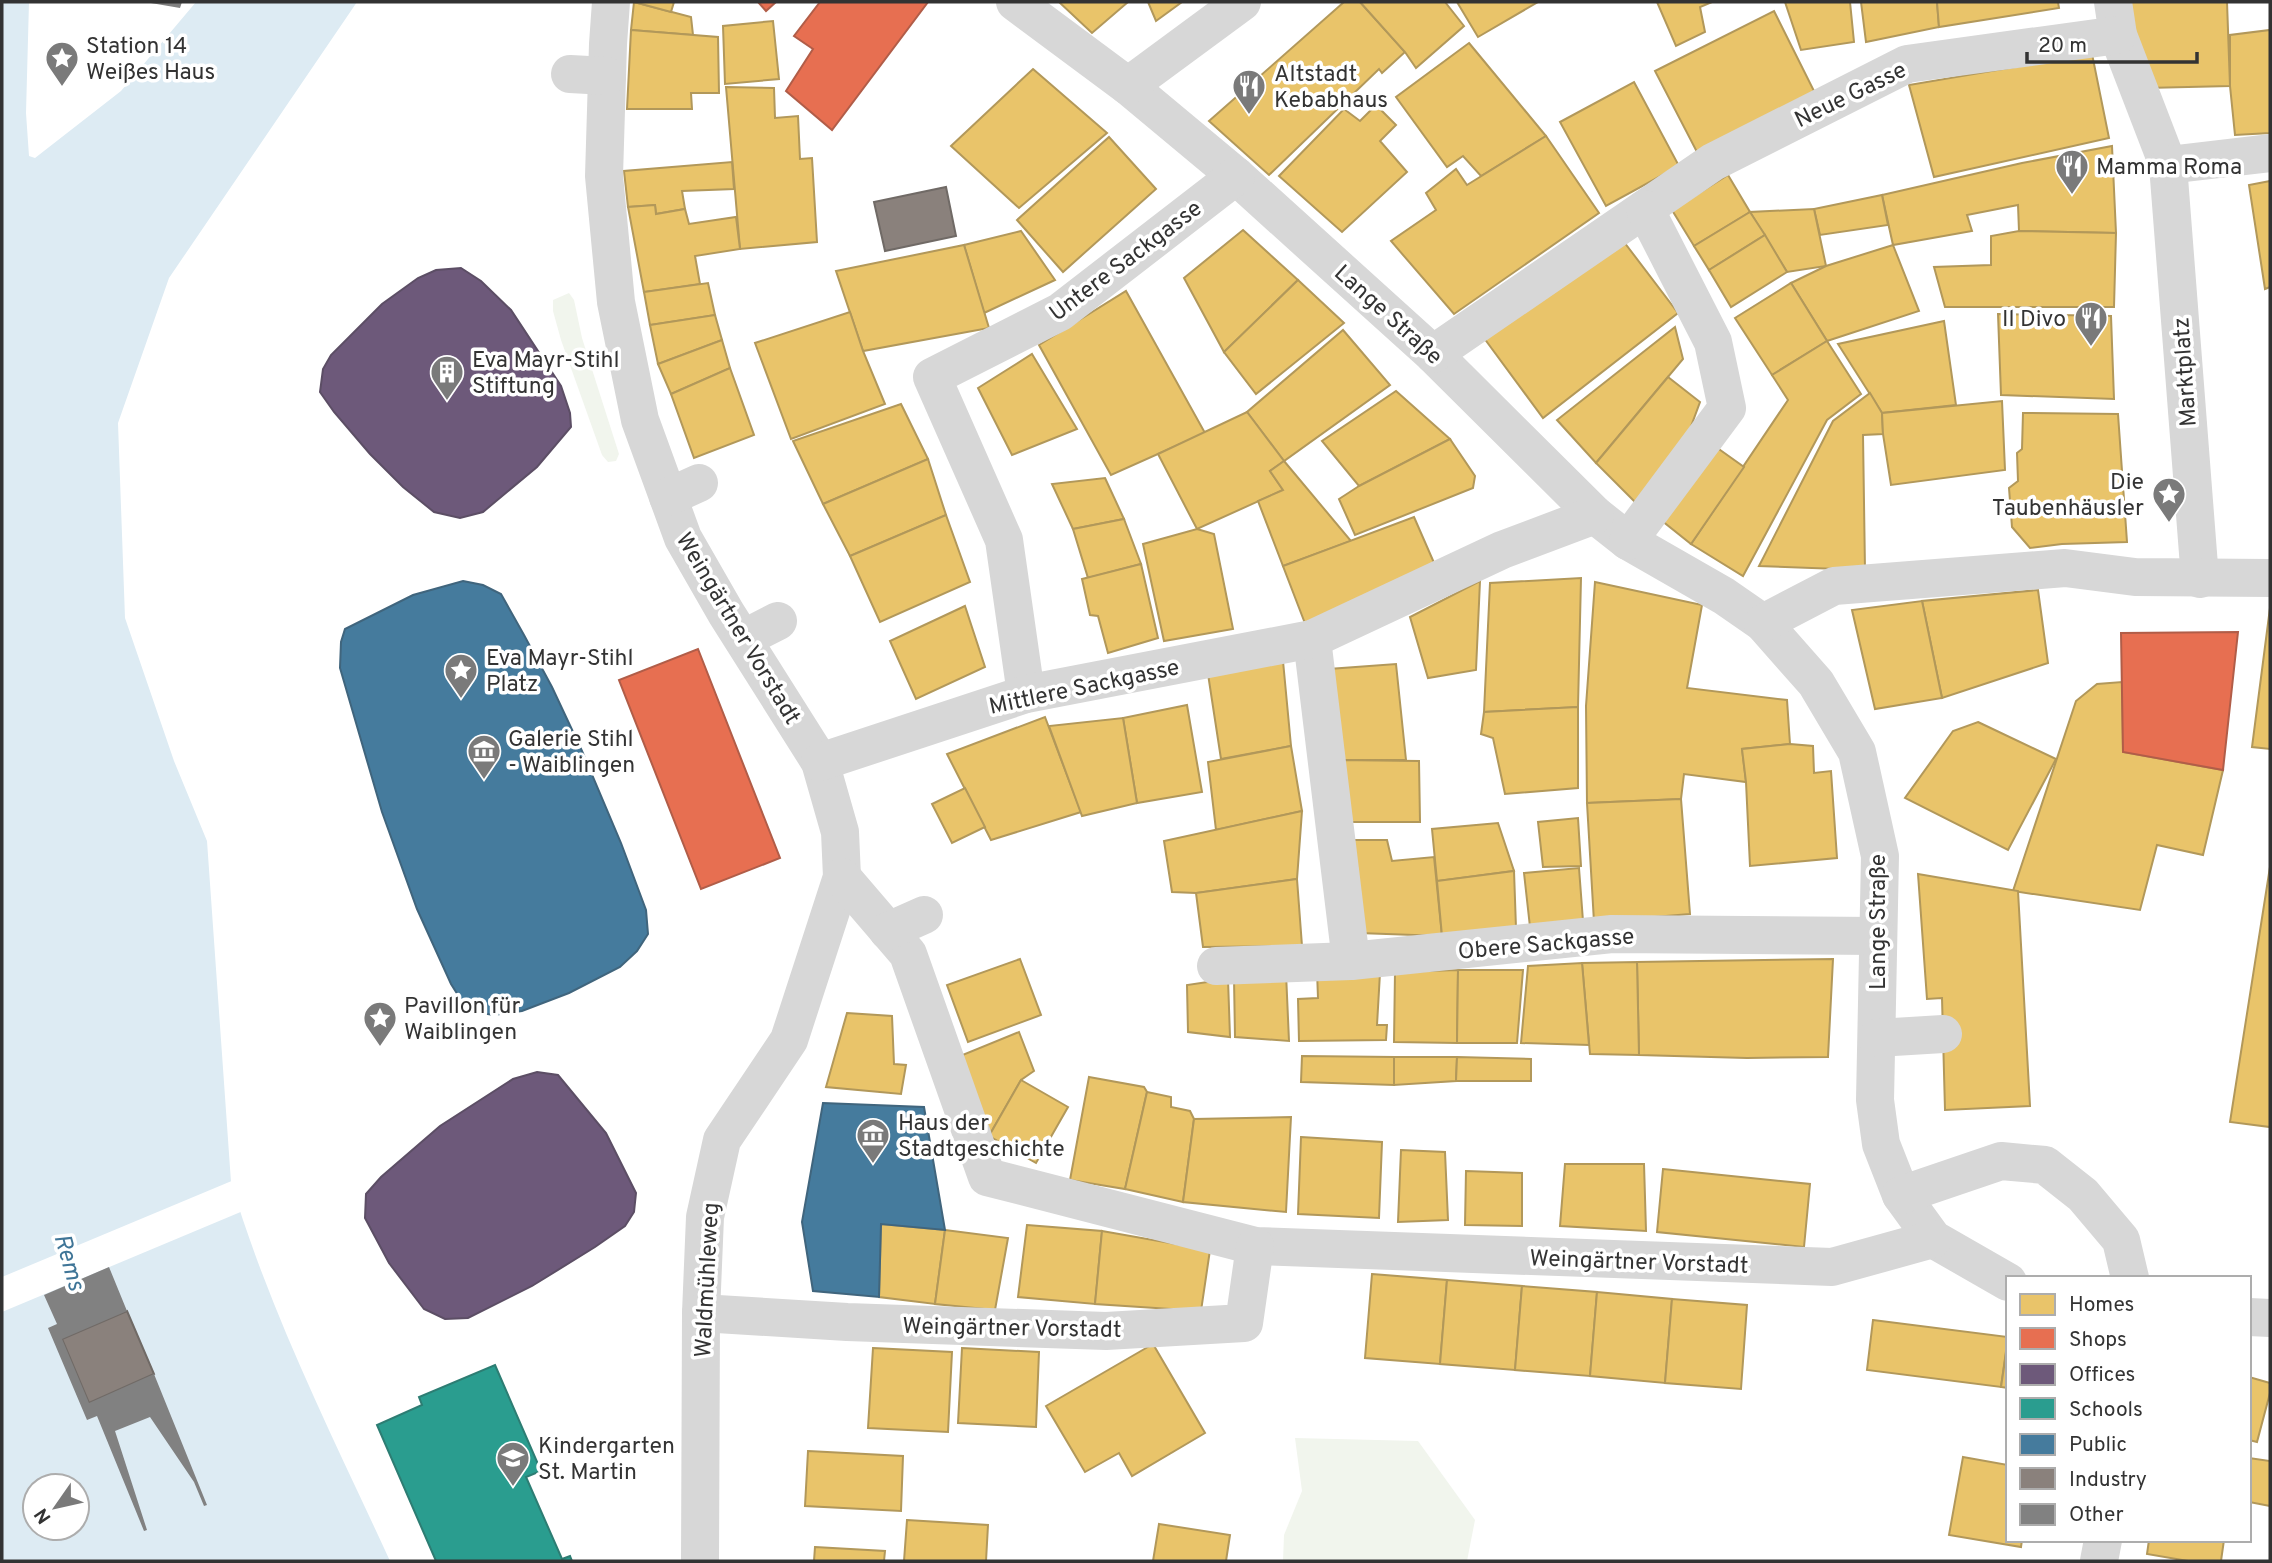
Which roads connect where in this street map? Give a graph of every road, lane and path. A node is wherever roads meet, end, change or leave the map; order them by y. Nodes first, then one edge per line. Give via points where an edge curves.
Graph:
1 (611, 2) edge
2 (1015, 2) edge
3 (1242, 2) edge
4 (2116, 19) edge
5 (1128, 86) junction
6 (2270, 153) edge
7 (2168, 165) junction
8 (1236, 176) junction
9 (1645, 209) junction
10 (1433, 354) junction
11 (1595, 515) junction
12 (1628, 541) junction
13 (2270, 578) edge
14 (2200, 579) junction
15 (778, 621) dead end
16 (1763, 623) junction
17 (743, 639) junction
18 (1312, 639) junction
19 (1026, 694) junction
20 (820, 762) junction
21 (842, 877) junction
22 (924, 915) dead end
23 (888, 931) junction
24 (1877, 936) junction
25 (821, 941) joint
26 (1351, 961) junction
27 (1216, 966) dead end
28 (1943, 1034) dead end
29 (1877, 1038) junction
30 (1901, 1195) junction
31 (1933, 1239) junction
32 (1255, 1246) junction
33 (2130, 1276) edge
34 (2006, 1281) edge
35 (701, 1313) junction
36 (2251, 1317) edge
37 (2270, 1318) edge
38 (2103, 1542) edge
39 (700, 1561) edge
40 (2099, 1561) edge

1 - 17 street, Weingärtner Vorstadt via 588,75 604,176 592,212 616,302 639,420 683,490 683,538
2 - 5 street, Lange Straße
3 - 5 street
4 - 7 street, Marktplatz
4 - 9 street, Neue Gasse via 1907,64 1713,162
5 - 8 street, Lange Straße
6 - 7 street
7 - 14 street, Marktplatz
8 - 10 street, Lange Straße
8 - 19 street, Untere Sackgasse via 1060,312 932,377 1004,540
9 - 10 street, Neue Gasse
9 - 12 street via 1713,342 1727,408
10 - 11 street, Lange Straße
11 - 12 street, Lange Straße
11 - 18 street, Mittlere Sackgasse via 1502,550
12 - 16 street, Lange Straße
13 - 14 street
14 - 16 street via 2135,578 2065,568 1834,586
15 - 17 street
16 - 24 street, Lange Straße via 1816,683 1857,752 1880,856
17 - 20 street, Weingärtner Vorstadt
18 - 19 street, Mittlere Sackgasse
18 - 26 street
19 - 20 street, Mittlere Sackgasse
20 - 21 street, Weingärtner Vorstadt via 840,831
21 - 23 street, Weingärtner Vorstadt
21 - 25 street, Weingärtner Vorstadt
22 - 23 street
23 - 32 street, Weingärtner Vorstadt via 908,954 987,1177
24 - 26 street, Obere Sackgasse via 1612,934
24 - 29 street, Lange Straße
25 - 35 street, Waldmühleweg via 789,1040 722,1140 705,1217
26 - 27 street, Obere Sackgasse
28 - 29 street
29 - 30 street, Lange Straße via 1875,1100 1881,1144
30 - 31 street, Lange Straße
30 - 33 street via 2000,1161 2045,1165 2083,1195 2121,1240
31 - 32 street, Weingärtner Vorstadt via 1832,1267
31 - 34 street
32 - 35 street, Weingärtner Vorstadt via 1244,1323 1106,1331
35 - 39 street, Waldmühleweg
36 - 37 street
38 - 40 street

